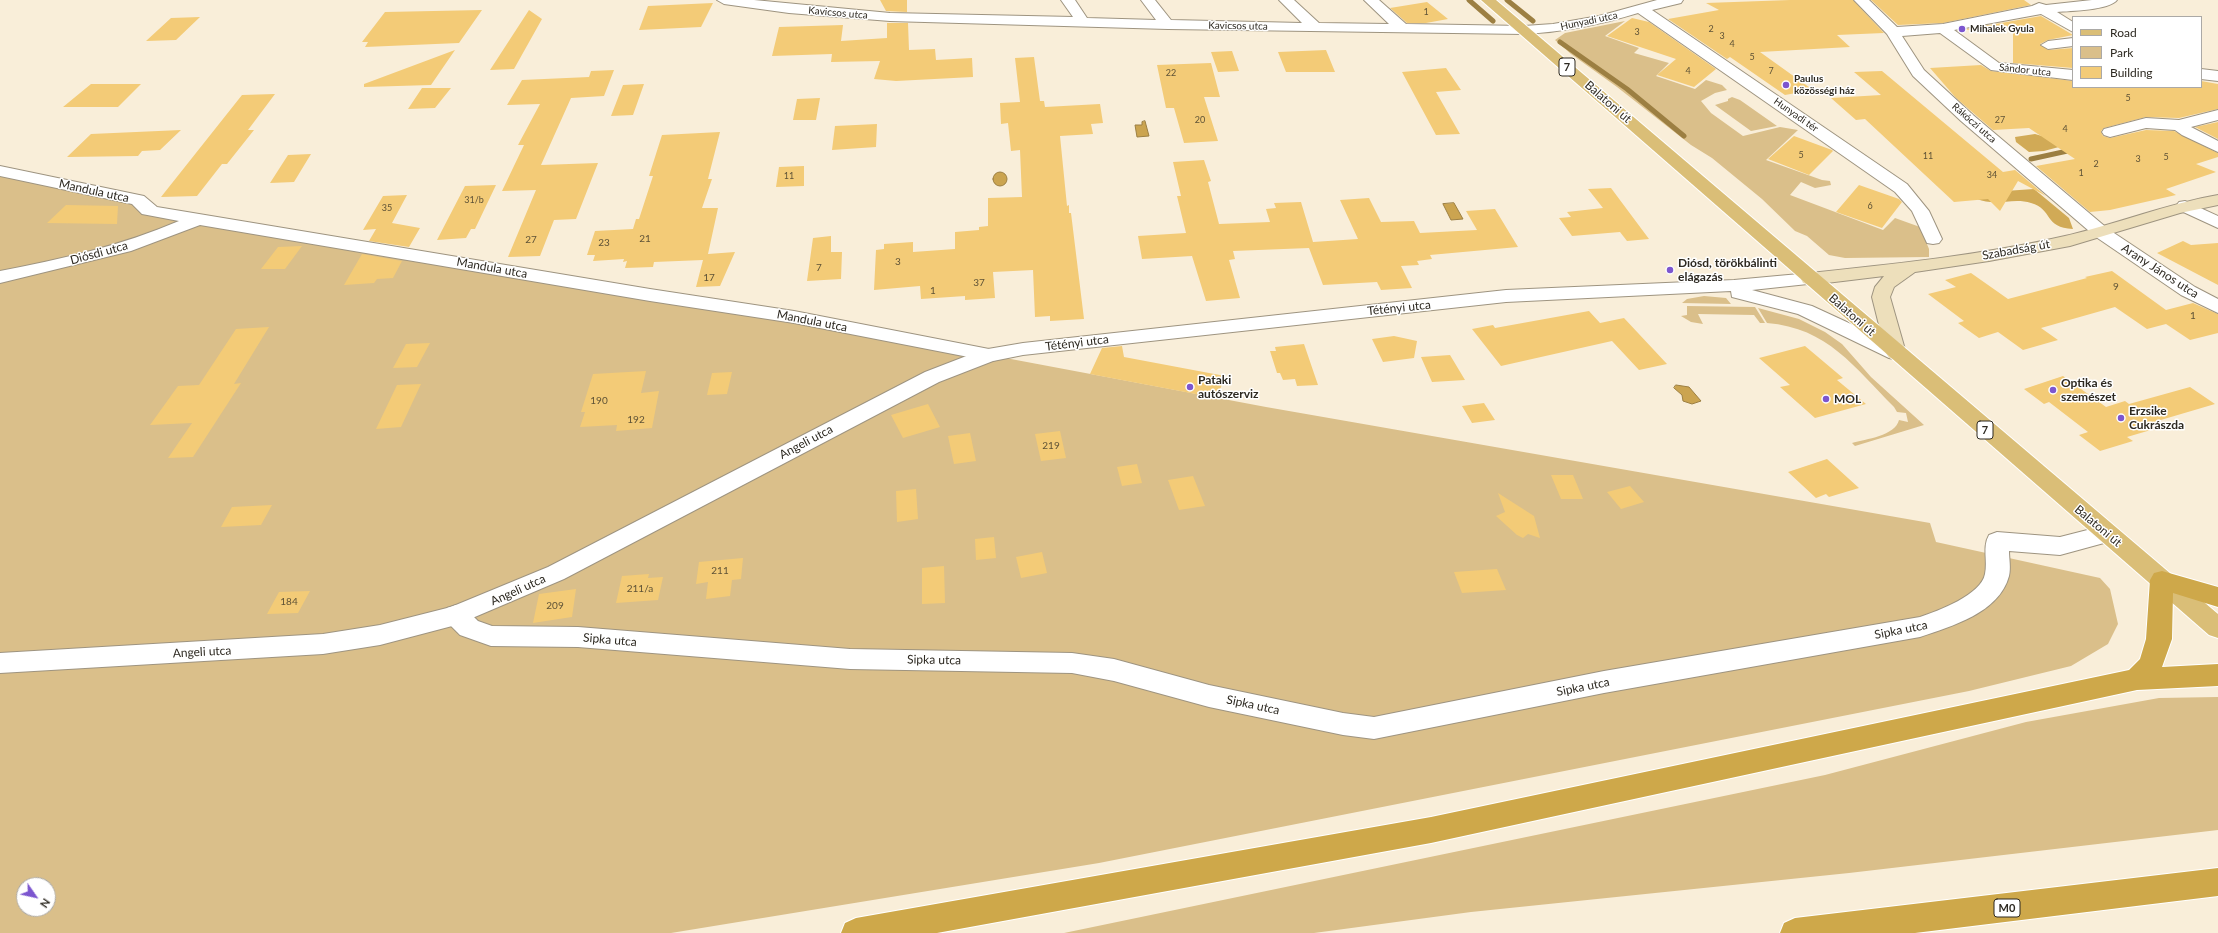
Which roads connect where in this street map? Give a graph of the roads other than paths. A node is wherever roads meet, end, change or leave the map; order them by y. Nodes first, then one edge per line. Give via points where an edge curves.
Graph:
1 (724, 0) edge
2 (826, 0) edge
3 (1068, 0) edge
4 (1148, 0) edge
5 (1286, 0) edge
6 (1371, 0) edge
7 (1488, 0) edge
8 (1612, 0) edge
9 (1676, 0) edge
10 (1861, 0) edge
11 (2028, 0) edge
12 (2110, 0) edge
13 (946, 6) dead end
14 (1634, 10) junction
15 (2041, 10) junction
16 (832, 13) junction
17 (953, 19) junction
18 (1083, 22) junction
19 (1168, 25) junction
20 (1314, 26) junction
21 (2072, 27) edge
22 (1402, 28) junction
23 (1943, 28) junction
24 (1524, 30) junction
25 (1893, 32) junction
26 (2072, 42) edge
27 (2048, 46) dead end
28 (2202, 74) edge
29 (2072, 75) edge
30 (2218, 76) edge
31 (2218, 115) edge
32 (2179, 125) junction
33 (2110, 132) dead end
34 (2218, 147) edge
35 (0, 170) edge
36 (2218, 200) edge
37 (2185, 206) junction
38 (196, 220) junction
39 (2218, 223) edge
40 (2102, 233) junction
41 (1933, 239) dead end
42 (1909, 268) junction
43 (0, 277) edge
44 (1810, 279) junction
45 (1707, 287) junction
46 (2218, 307) edge
47 (1896, 353) junction
48 (989, 355) junction
49 (2107, 534) junction
50 (2162, 580) junction
51 (2218, 597) edge
52 (456, 615) junction
53 (2218, 628) edge
54 (0, 663) edge
55 (2218, 675) edge
56 (2137, 679) junction
57 (2218, 882) edge
58 (856, 933) edge
59 (1795, 933) edge

1 - 16 street, Kavicsos utca
2 - 16 street
3 - 18 street
4 - 19 street
5 - 20 street
6 - 22 street
7 - 24 main road, Balatoni út / 7
8 - 14 street, Hunyadi tér
9 - 14 street, Hunyadi utca
10 - 25 street, Rákóczi utca
11 - 15 street
12 - 15 street via 2103,4
13 - 17 street
14 - 24 street, Hunyadi utca via 1601,20
14 - 41 street, Hunyadi tér via 1901,188 1919,206
15 - 21 street
15 - 23 street
16 - 17 street, Kavicsos utca
17 - 18 street, Kavicsos utca
18 - 19 street, Kavicsos utca
19 - 20 street, Kavicsos utca
20 - 22 street, Kavicsos utca
22 - 24 street, Kavicsos utca
23 - 25 street
23 - 29 street, Sándor utca via 1996,67
24 - 44 main road, Balatoni út / 7
25 - 40 street, Rákóczi utca via 1918,73
26 - 27 street
28 - 30 street
31 - 32 street
32 - 33 street via 2146,123
32 - 34 street
35 - 38 street, Mandula utca via 131,199 143,203 148,210
36 - 37 main road, Szabadság út
37 - 39 street
37 - 40 main road, Szabadság út via 2137,219
38 - 43 street, Diósdi utca via 106,252
38 - 48 street, Mandula utca via 794,317
40 - 42 main road, Szabadság út via 2048,245
40 - 46 street, Arany János utca via 2188,291
42 - 44 main road, Szabadság út
42 - 47 main road via 1889,280 1881,297
44 - 45 street, Tétényi utca via 1762,285
44 - 47 main road, Balatoni út / 7
45 - 47 street via 1792,306
45 - 48 street, Tétényi utca via 1506,296 1101,340
47 - 49 main road, Balatoni út / 7
48 - 52 street, Angeli utca via 932,377 556,573
49 - 50 main road, Balatoni út / 7
49 - 52 street, Sipka utca via 2060,546 1997,541 1996,576 1989,590 1961,612 1920,627 1604,682 1374,728 1209,696 1114,670 1072,663 850,659 578,637 491,636 469,628
50 - 51 highway
50 - 53 main road, Balatoni út / 7
50 - 56 highway via 2159,639 2151,664
52 - 54 street, Angeli utca via 380,635 323,644
55 - 56 highway
56 - 58 highway via 1431,830
57 - 59 highway, M0

